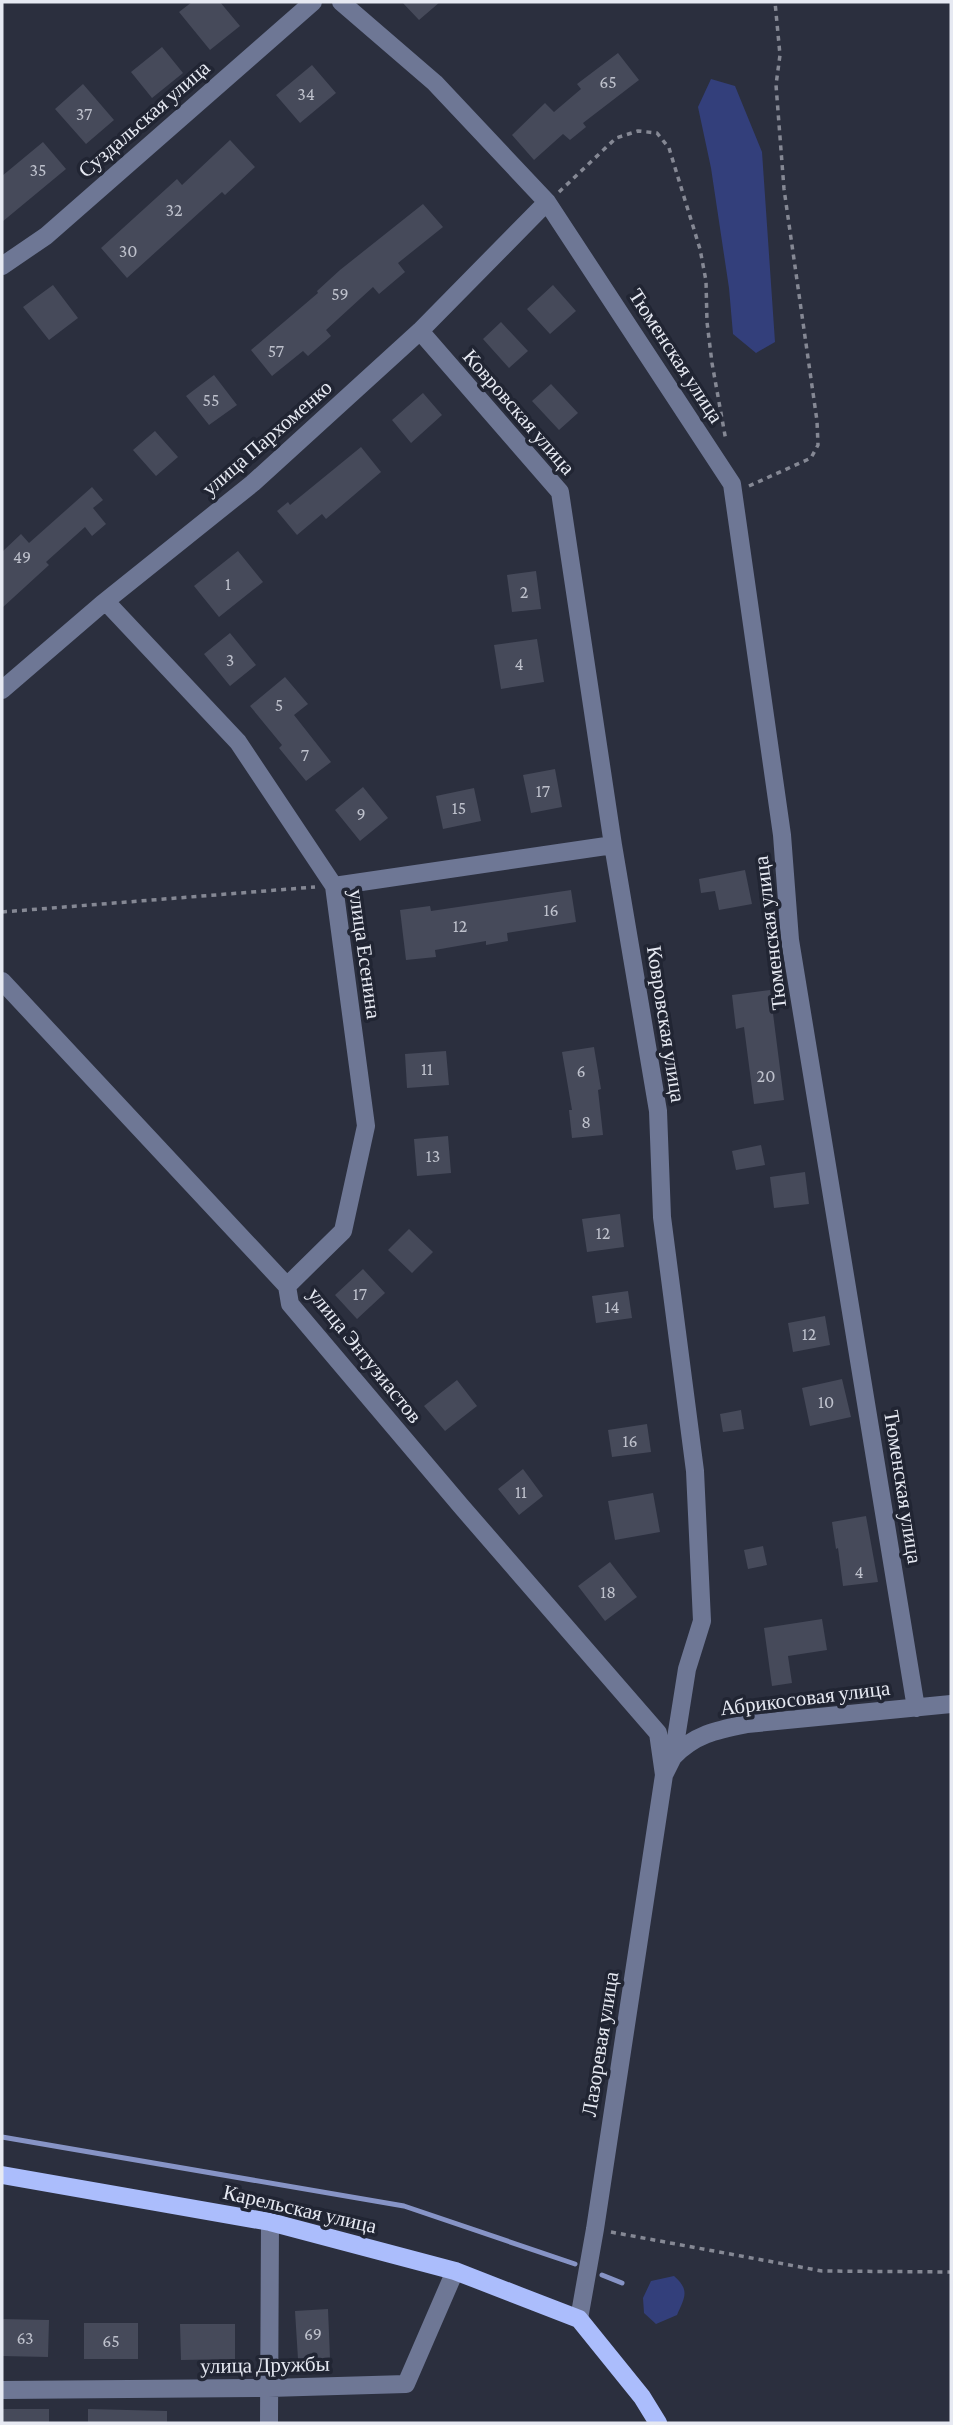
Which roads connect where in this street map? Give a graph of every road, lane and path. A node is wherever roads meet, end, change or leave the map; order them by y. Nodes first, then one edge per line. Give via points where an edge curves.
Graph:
1 (313, 2) edge
2 (341, 2) edge
3 (775, 2) edge
4 (547, 202) junction
5 (2, 266) edge
6 (420, 331) junction
7 (727, 444) dead end
8 (732, 484) junction
9 (102, 604) junction
10 (2, 690) edge
11 (614, 845) junction
12 (334, 886) junction
13 (2, 912) edge
14 (2, 981) edge
15 (286, 1286) junction
16 (951, 1704) edge
17 (916, 1708) junction
18 (673, 1757) junction
19 (664, 1775) junction
20 (2, 2175) edge
21 (270, 2222) junction
22 (595, 2229) junction
23 (455, 2271) junction
24 (951, 2272) edge
25 (579, 2319) junction
26 (269, 2388) junction
27 (2, 2390) edge
28 (269, 2423) edge
29 (658, 2423) edge

1 - 5 street, Суздальская улица via 46,236
2 - 4 street, Тюменская улица via 435,83
3 - 8 path via 784,189 818,445 811,458 792,468 750,486
4 - 6 street, улица Пархоменко
4 - 7 path via 616,138 638,131 657,133 669,148 700,249 712,363
4 - 8 street, Тюменская улица
6 - 9 street, улица Пархоменко via 253,483
6 - 11 street, Ковровская улица via 560,492
8 - 17 street, Тюменская улица via 782,835 790,940
9 - 10 street, улица Пархоменко
9 - 12 street, улица Есенина via 110,606 237,742
11 - 12 street
11 - 18 street, Ковровская улица via 658,1111 662,1217 695,1471 702,1621 688,1669
12 - 13 path
12 - 15 street, улица Есенина via 366,1126 343,1231
14 - 15 street, улица Энтузиастов
15 - 19 street, улица Энтузиастов via 290,1304 658,1733
16 - 17 street, Абрикосовая улица
17 - 18 street, Абрикосовая улица via 727,1727 685,1744
18 - 19 street, Ковровская улица
19 - 22 street, Лазоревая улица
20 - 21 main road, Карельская улица
21 - 23 main road, Карельская улица
21 - 26 street
22 - 24 path via 822,2271
22 - 25 street, Лазоревая улица
23 - 25 main road, Карельская улица
23 - 26 street, улица Дружбы via 405,2384
25 - 29 main road
26 - 27 street, улица Дружбы
26 - 28 street

